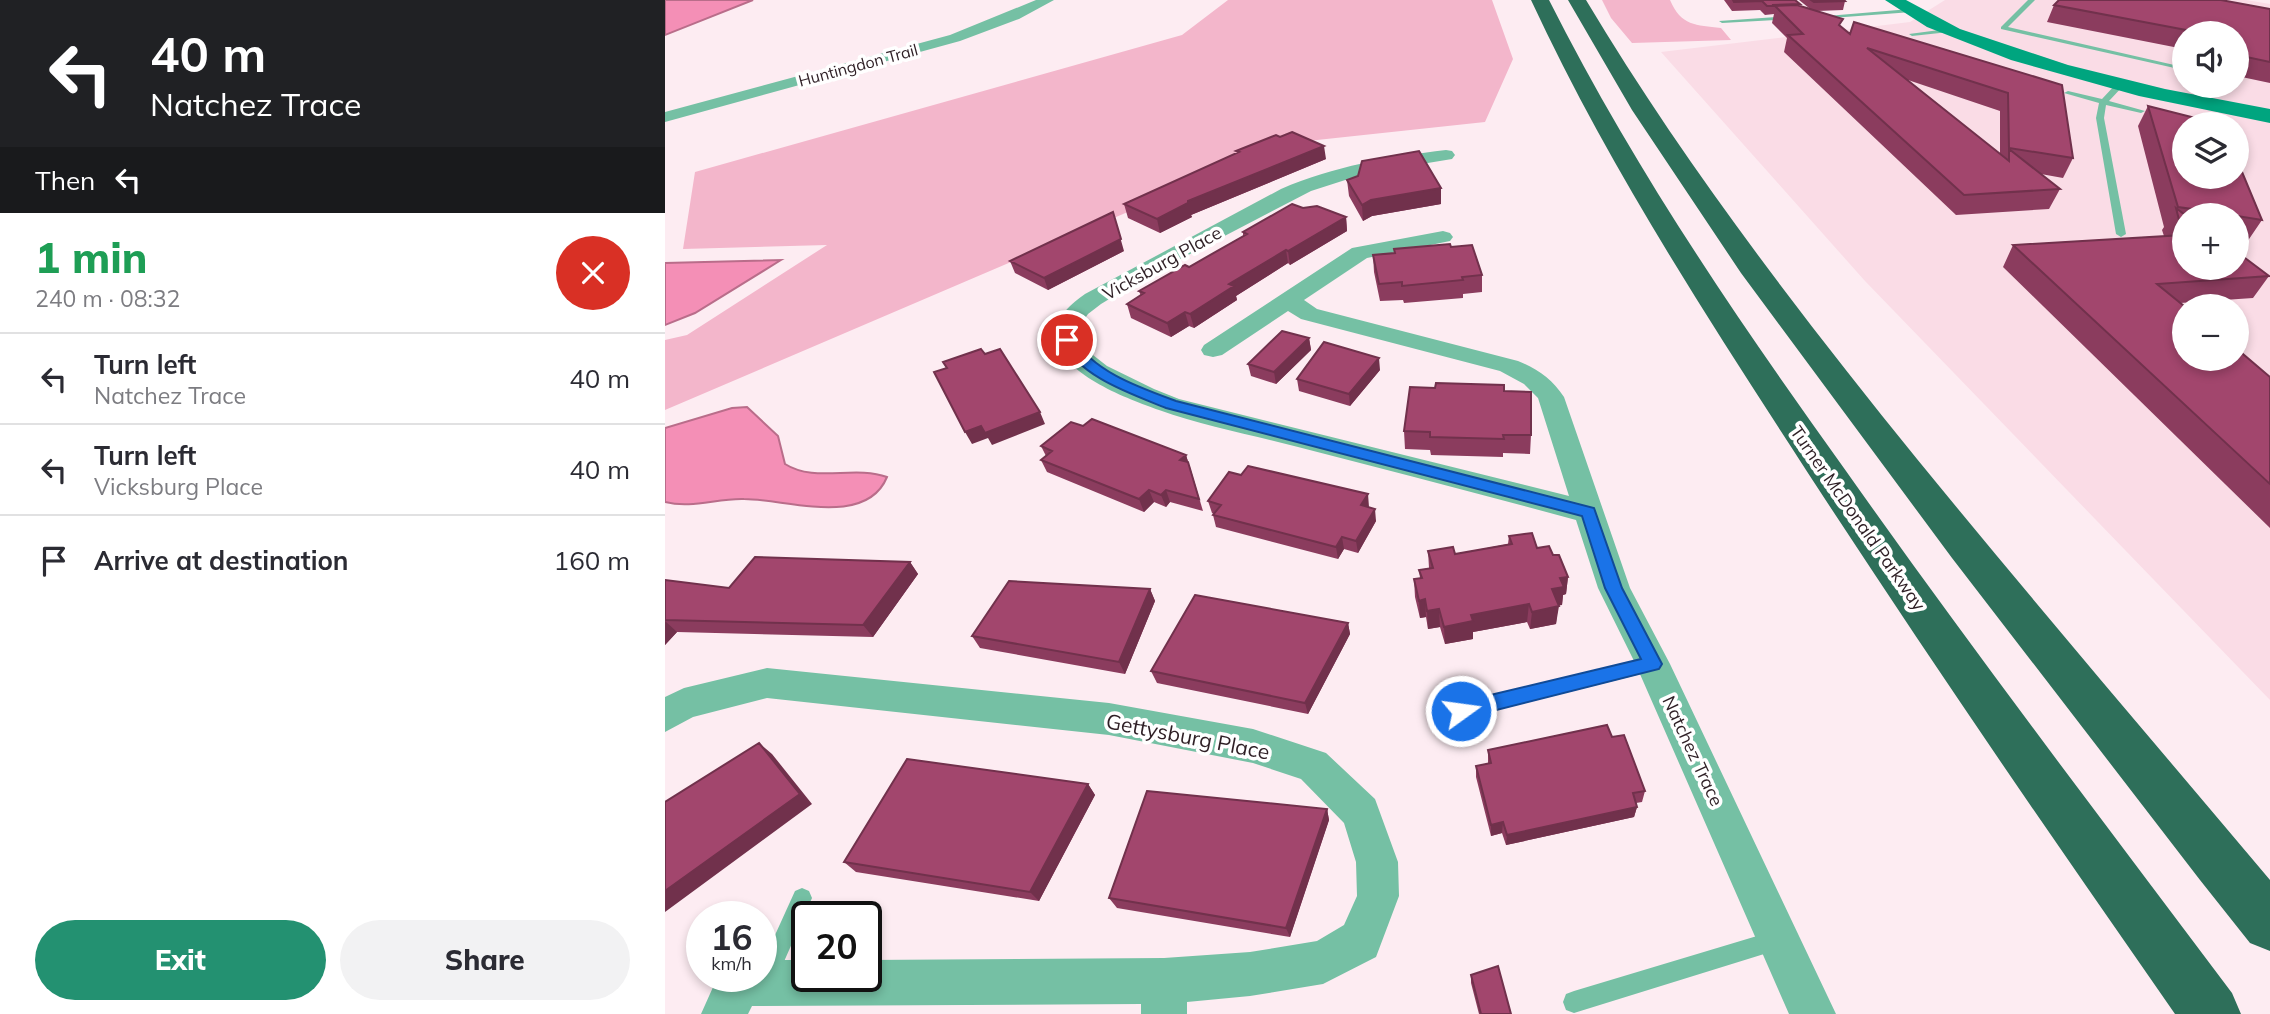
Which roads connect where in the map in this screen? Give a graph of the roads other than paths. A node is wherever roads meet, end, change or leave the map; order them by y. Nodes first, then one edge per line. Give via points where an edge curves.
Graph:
1 (1047, 0) edge
2 (1521, 0) edge
3 (2032, 0) edge
4 (1902, 6) edge
5 (1557, 11) edge
6 (1810, 17) edge
7 (1798, 18) edge
8 (1722, 21) dead end
9 (1947, 31) junction
10 (1912, 34) dead end
11 (1901, 35) edge
12 (1912, 43) edge
13 (2172, 65) edge
14 (2063, 69) junction
15 (2119, 86) junction
16 (2069, 93) dead end
17 (2103, 102) junction
18 (2270, 107) edge
19 (2141, 111) dead end
20 (2270, 116) edge
21 (665, 117) edge
22 (1446, 155) dead end
23 (2121, 234) dead end
24 (1443, 237) dead end
25 (1288, 300) junction
26 (1213, 350) dead end
27 (1588, 512) junction
28 (1653, 664) junction
29 (1461, 711) dead end
30 (665, 716) edge
31 (802, 898) dead end
32 (2270, 923) edge
33 (1779, 939) junction
34 (777, 955) edge
35 (777, 983) edge
36 (735, 992) edge
37 (1164, 997) edge
38 (1574, 1002) dead end
39 (724, 1014) edge
40 (1813, 1014) edge
41 (2211, 1014) edge

1 - 21 street, Huntingdon Trail via 955,38
2 - 5 highway
3 - 13 lane via 2003,28
4 - 6 lane
4 - 9 street
5 - 32 highway via 1658,133 1786,314 2008,600
5 - 41 highway, Turner McDonald Parkway via 1650,202 1775,397
7 - 8 lane
9 - 10 lane
9 - 14 street
11 - 12 lane
14 - 15 street
14 - 18 street
15 - 17 lane
15 - 20 street
16 - 17 lane
17 - 19 lane
17 - 23 lane via 2100,118
22 - 27 street, Vicksburg Place via 1357,170 1294,191 1079,310 1069,322 1067,340 1075,354 1094,368 1171,405
24 - 25 street via 1360,253
25 - 26 street
25 - 27 street, Natchez Trace via 1310,314 1509,366 1531,376 1551,397
27 - 28 street, Natchez Trace via 1614,588
28 - 29 lane
28 - 33 street, Natchez Trace
30 - 37 street, Gettysburg Place via 684,704 767,682 1109,719 1253,746 1313,765 1361,813 1377,862 1378,896 1360,941 1323,962 1250,974
31 - 34 lane
33 - 38 lane
33 - 40 street, Natchez Trace
35 - 37 street, Gettysburg Place
36 - 39 street, Gettysburg Place

